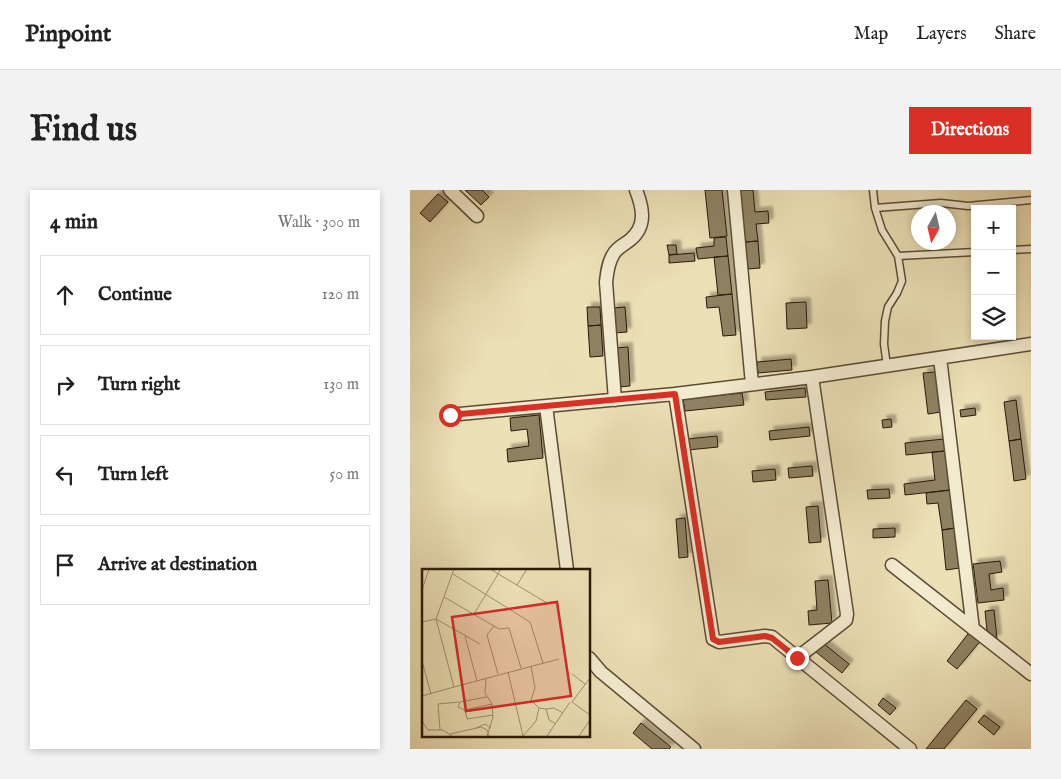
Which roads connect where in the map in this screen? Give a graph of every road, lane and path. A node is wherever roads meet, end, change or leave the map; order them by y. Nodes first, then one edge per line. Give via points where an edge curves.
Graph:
1 (450, 190) edge
2 (636, 190) edge
3 (734, 190) edge
4 (873, 190) edge
5 (1031, 200) edge
6 (875, 208) junction
7 (476, 216) dead end
8 (1031, 249) edge
9 (1016, 250) edge
10 (971, 252) edge
11 (898, 256) junction
12 (1031, 344) edge
13 (940, 358) junction
14 (887, 366) junction
15 (812, 377) junction
16 (752, 384) junction
17 (675, 394) junction
18 (615, 400) junction
19 (546, 406) junction
20 (450, 415) dead end
21 (892, 565) dead end
22 (567, 569) edge
23 (973, 629) junction
24 (797, 658) junction
25 (590, 659) edge
26 (1031, 674) edge
27 (904, 747) edge
28 (694, 749) edge

1 - 7 street
2 - 18 street via 643,216 640,228 612,256 606,282
3 - 16 street
4 - 6 lane
5 - 6 lane via 968,206 941,203
6 - 11 lane via 882,230
8 - 9 lane
10 - 11 lane
11 - 14 lane via 902,281 888,307 885,321
12 - 13 street
13 - 14 street
13 - 23 street
14 - 15 street
15 - 16 street
15 - 24 street via 848,614 846,620
16 - 17 street
17 - 18 street
17 - 24 street via 713,639 719,642 765,636
18 - 19 street
19 - 20 street
19 - 22 street
21 - 23 street
23 - 26 street
24 - 27 street
25 - 28 street via 601,672

